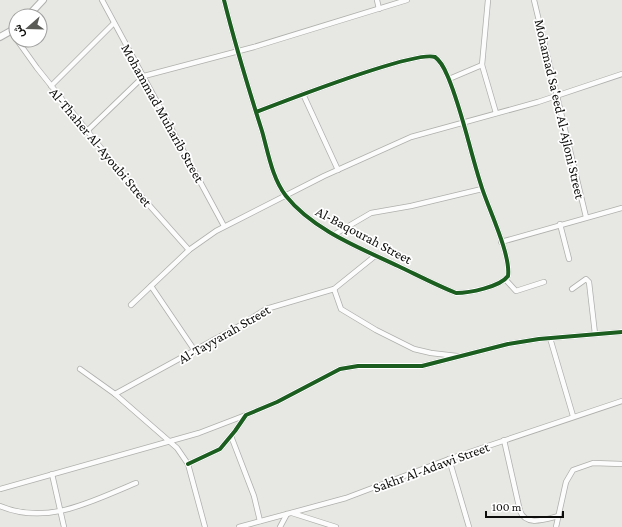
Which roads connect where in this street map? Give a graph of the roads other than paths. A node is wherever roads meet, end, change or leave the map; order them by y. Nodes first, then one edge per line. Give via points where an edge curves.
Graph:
1 (43, 0) edge
2 (102, 0) edge
3 (224, 0) edge
4 (376, 0) edge
5 (407, 0) edge
6 (488, 0) edge
7 (534, 0) edge
8 (36, 8) edge
9 (379, 9) junction
10 (114, 23) junction
11 (24, 48) edge
12 (237, 51) junction
13 (482, 65) junction
14 (622, 74) edge
15 (144, 76) junction
16 (449, 79) junction
17 (51, 86) junction
18 (303, 94) junction
19 (558, 95) junction
20 (256, 112) junction
21 (496, 113) junction
22 (463, 122) junction
23 (88, 130) junction
24 (338, 170) junction
25 (482, 189) junction
26 (286, 195) junction
27 (622, 208) edge
28 (586, 217) junction
29 (560, 224) junction
30 (224, 226) junction
31 (334, 234) junction
32 (501, 242) junction
33 (189, 250) junction
34 (375, 256) junction
35 (569, 259) dead end
36 (505, 279) junction
37 (544, 282) dead end
38 (151, 286) junction
39 (334, 289) junction
40 (572, 289) dead end
41 (131, 305) dead end
42 (622, 332) edge
43 (595, 334) junction
44 (550, 338) junction
45 (195, 351) junction
46 (460, 356) junction
47 (80, 369) dead end
48 (115, 394) junction
49 (622, 401) edge
50 (246, 414) junction
51 (573, 416) junction
52 (231, 436) junction
53 (169, 440) junction
54 (504, 440) junction
55 (449, 459) junction
56 (188, 464) junction
57 (622, 464) edge
58 (52, 474) junction
59 (136, 483) dead end
60 (0, 489) edge
61 (0, 506) edge
62 (61, 512) junction
63 (289, 513) junction
64 (559, 516) junction
65 (260, 521) junction
66 (64, 527) edge
67 (205, 527) edge
68 (239, 527) edge
69 (280, 527) edge
70 (336, 527) edge
71 (469, 527) edge
72 (556, 527) edge

1 - 8 street
2 - 10 street, Mohammad Muharib Street
3 - 12 street, Al-Baqourah Street
4 - 9 street
5 - 9 street
6 - 13 street
7 - 19 street, Mohamad Sa'eed Al-Ajloni Street
9 - 12 street
10 - 15 street, Mohammad Muharib Street
10 - 17 street
11 - 17 street, Al-Thaher Al-Ayoubi Street
12 - 15 street
12 - 20 street, Al-Baqourah Street
13 - 16 street
13 - 21 street
14 - 19 street
15 - 23 street
15 - 30 street, Mohammad Muharib Street
16 - 18 street via 439,60 431,55
16 - 22 street
17 - 23 street, Al-Thaher Al-Ayoubi Street
18 - 20 street
18 - 24 street
19 - 21 street
19 - 28 street, Mohamad Sa'eed Al-Ajloni Street
20 - 26 street, Al-Baqourah Street via 273,170
21 - 22 street
22 - 24 street via 399,142
22 - 25 street
23 - 33 street, Al-Thaher Al-Ayoubi Street via 125,178
24 - 26 street
25 - 31 street via 371,213
25 - 32 street
26 - 30 street
26 - 31 street, Al-Baqourah Street via 306,216
27 - 28 street
28 - 29 street
29 - 32 street
29 - 35 street
30 - 33 street
31 - 34 street, Al-Baqourah Street
32 - 36 street via 508,272
33 - 38 street
34 - 36 street, Al-Baqourah Street via 456,293 473,292
34 - 39 street, Al-Tayyarah Street
36 - 37 street via 516,291
38 - 41 street
38 - 45 street
39 - 45 street, Al-Tayyarah Street via 271,306
39 - 46 street via 338,304 347,313 398,342 422,351
40 - 43 street via 586,279 590,282
42 - 43 street
43 - 44 street
44 - 46 street via 508,344
44 - 51 street
45 - 48 street, Al-Tayyarah Street
46 - 50 street via 413,367 346,367 277,402
47 - 48 street
48 - 53 street
49 - 51 street, Sakhr Al-Adawi Street
50 - 52 street
50 - 53 street via 199,432
51 - 54 street, Sakhr Al-Adawi Street
52 - 56 street via 216,452
52 - 65 street via 254,496
53 - 56 street
53 - 58 street
54 - 55 street, Sakhr Al-Adawi Street
54 - 64 street via 523,518 531,521
55 - 63 street, Sakhr Al-Adawi Street via 346,498
55 - 71 street
56 - 67 street
57 - 64 street via 593,463 573,470 566,482
58 - 60 street
58 - 62 street
59 - 62 street
61 - 62 street via 28,513
62 - 66 street
63 - 65 street, Sakhr Al-Adawi Street
63 - 69 street
63 - 70 street
64 - 72 street
65 - 68 street, Sakhr Al-Adawi Street

